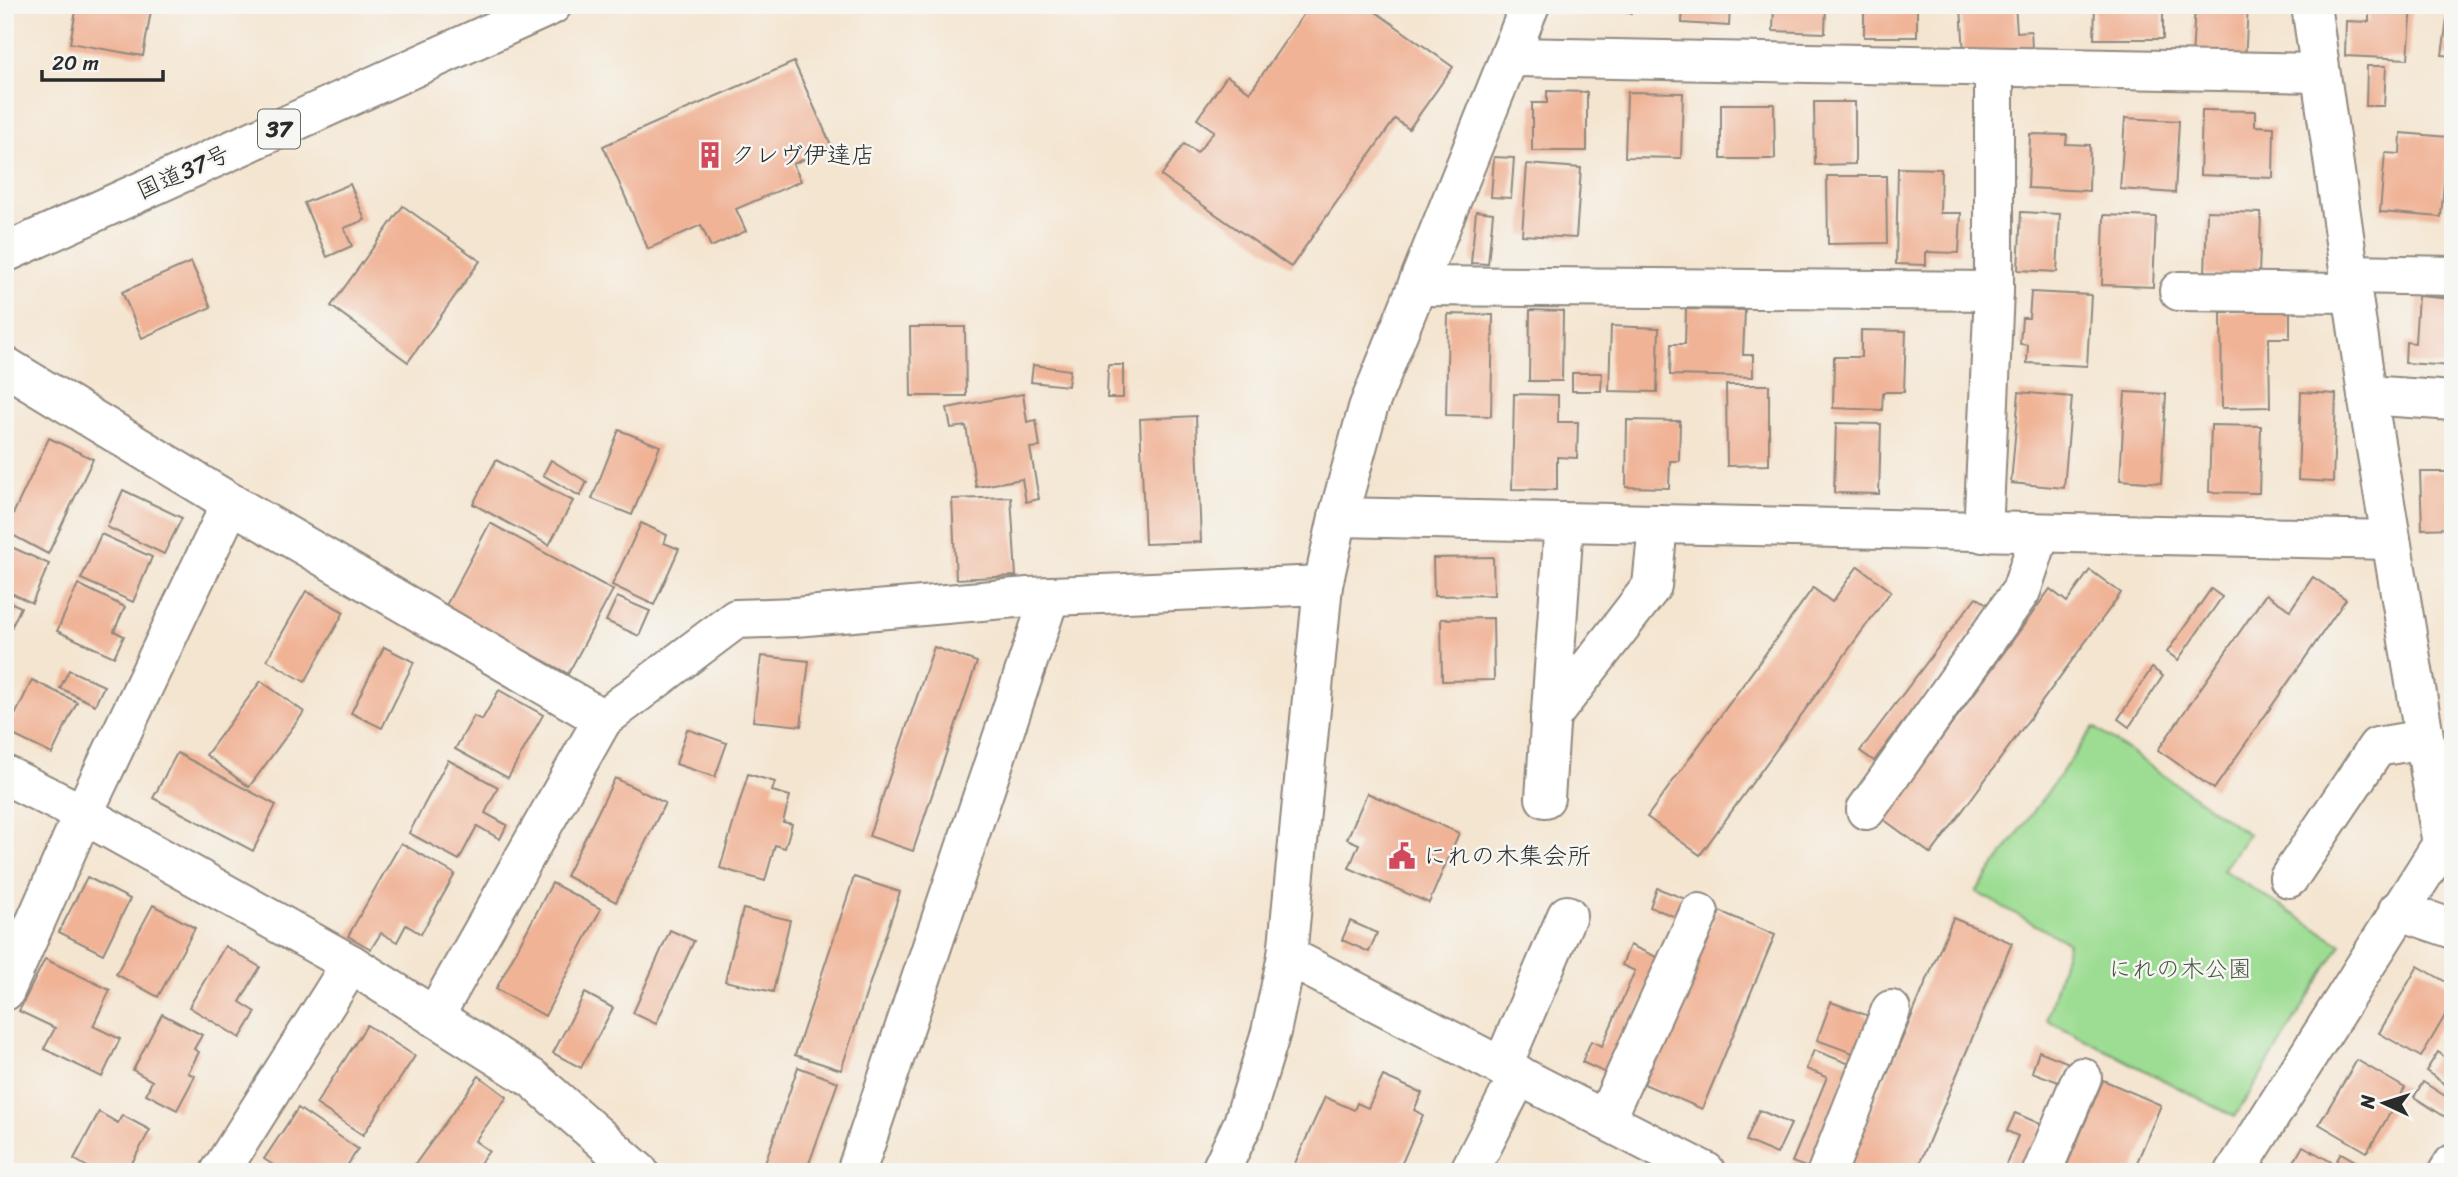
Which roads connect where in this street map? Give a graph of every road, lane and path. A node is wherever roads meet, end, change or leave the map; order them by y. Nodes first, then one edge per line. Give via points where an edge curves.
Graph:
1 (552, 5) edge
2 (1530, 5) edge
3 (2311, 5) edge
4 (1510, 57) junction
5 (1994, 69) junction
6 (2320, 73) junction
7 (5, 253) edge
8 (2453, 276) edge
9 (2350, 283) junction
10 (1419, 286) junction
11 (1994, 291) junction
12 (2179, 291) dead end
13 (8, 377) edge
14 (2367, 395) junction
15 (2453, 401) edge
16 (231, 503) junction
17 (1338, 517) junction
18 (1564, 523) junction
19 (1658, 525) junction
20 (1983, 533) junction
21 (2039, 534) junction
22 (2391, 540) junction
23 (1323, 585) junction
24 (1050, 596) junction
25 (1550, 718) junction
26 (603, 719) junction
27 (2424, 739) junction
28 (5, 775) edge
29 (1545, 799) dead end
30 (1866, 810) dead end
31 (83, 814) junction
32 (2289, 878) dead end
33 (2398, 910) junction
34 (1699, 913) dead end
35 (1567, 915) dead end
36 (2453, 929) edge
37 (1287, 956) junction
38 (351, 964) junction
39 (5, 991) edge
40 (1891, 1010) dead end
41 (434, 1017) junction
42 (1511, 1071) junction
43 (2082, 1077) dead end
44 (1605, 1120) junction
45 (2453, 1164) edge
46 (619, 1165) edge
47 (220, 1172) edge
48 (856, 1172) edge
49 (1220, 1172) edge
50 (1469, 1172) edge
51 (1706, 1172) edge
52 (1827, 1172) edge
53 (2042, 1172) edge
54 (2235, 1172) edge
55 (2448, 1172) edge

1 - 7 main road, 国道37号 / 37
2 - 4 main road
3 - 6 main road
4 - 5 main road
4 - 10 main road
5 - 6 main road
5 - 11 main road
6 - 9 main road
8 - 9 main road
9 - 12 main road
9 - 14 main road
10 - 11 main road
10 - 17 main road via 1368,408
11 - 20 main road
13 - 16 main road
14 - 15 main road
14 - 22 main road
16 - 26 main road
16 - 31 main road
17 - 18 main road
17 - 23 main road
18 - 19 main road
18 - 25 main road
19 - 20 main road
19 - 25 main road via 1651,586
20 - 21 main road
21 - 22 main road
21 - 30 main road via 2021,591
22 - 27 main road
23 - 24 main road
23 - 37 main road
24 - 26 main road via 736,619
24 - 48 main road
25 - 29 main road
26 - 41 main road
27 - 32 main road via 2377,747
27 - 33 main road via 2442,844
28 - 31 main road
31 - 38 main road
31 - 39 main road
33 - 36 main road
33 - 54 main road
34 - 44 main road
35 - 42 main road
37 - 42 main road
37 - 49 main road via 1271,1032 1243,1123
38 - 41 main road
38 - 47 main road
40 - 52 main road
41 - 46 main road via 533,1079
42 - 44 main road
42 - 50 main road
43 - 53 main road
44 - 51 main road
45 - 55 main road

